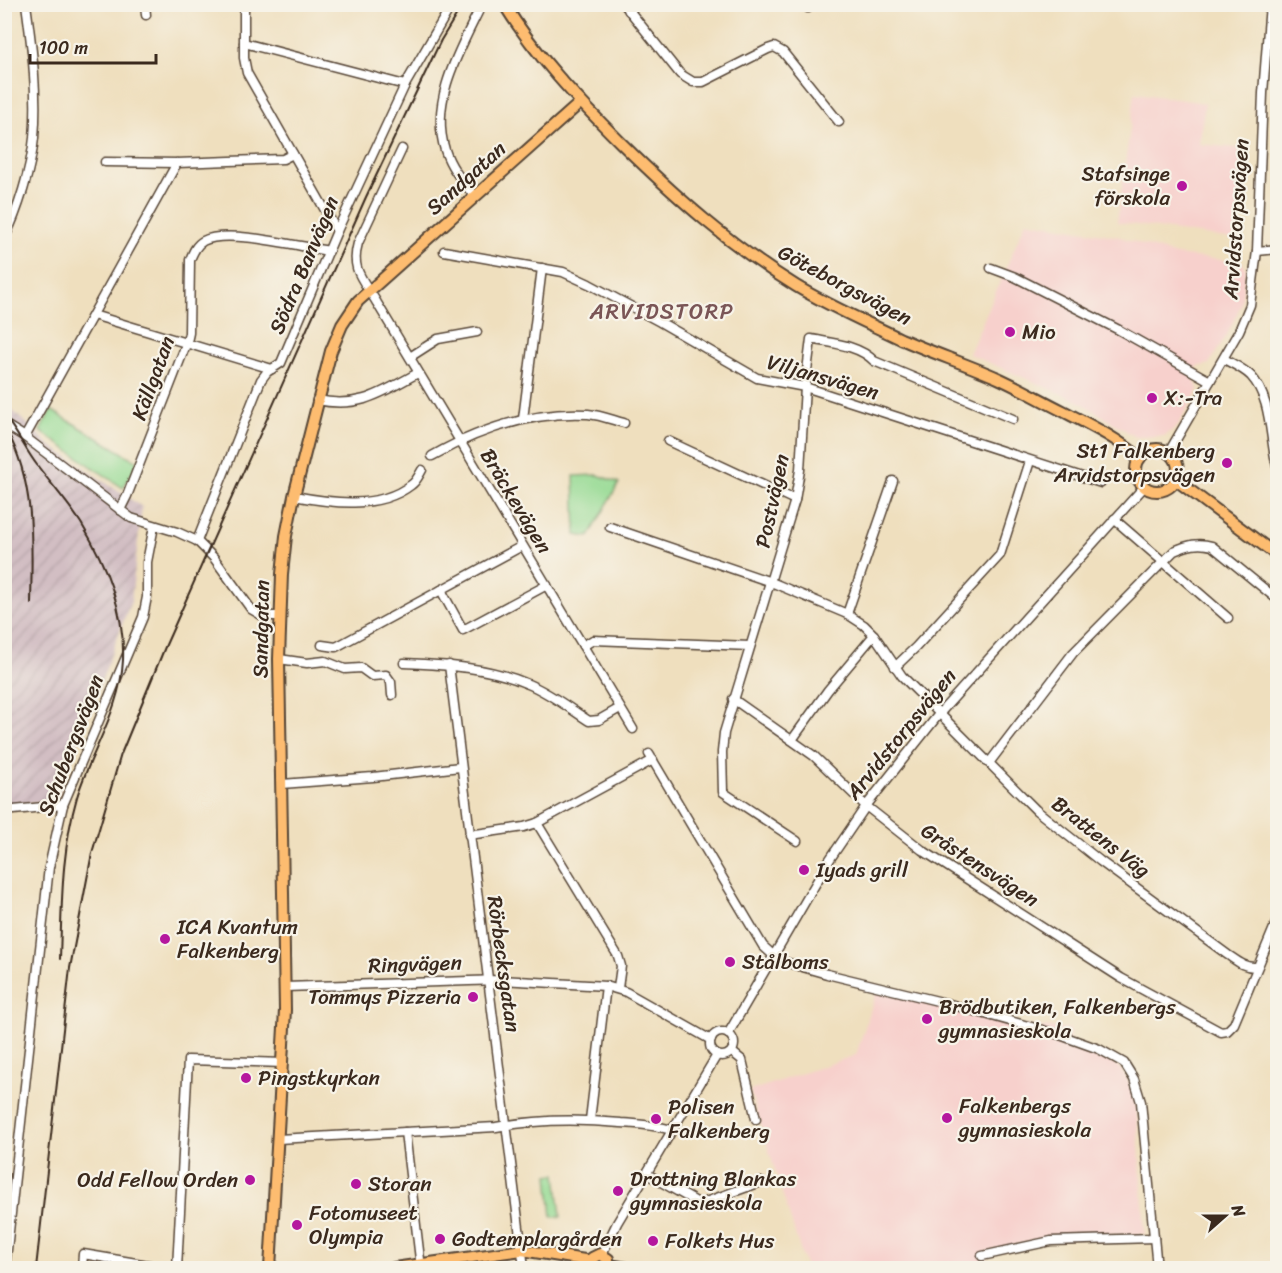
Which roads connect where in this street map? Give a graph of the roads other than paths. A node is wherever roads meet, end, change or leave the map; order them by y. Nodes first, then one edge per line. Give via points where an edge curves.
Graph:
1 (26, 4) edge
2 (145, 4) edge
3 (244, 4) edge
4 (452, 4) edge
5 (482, 4) edge
6 (504, 4) edge
7 (637, 4) edge
8 (1270, 4) edge
9 (626, 8) edge
10 (146, 15) dead end
11 (244, 44) junction
12 (405, 85) junction
13 (580, 103) junction
14 (839, 122) dead end
15 (402, 148) dead end
16 (293, 154) junction
17 (105, 162) dead end
18 (177, 163) junction
19 (476, 197) junction
20 (337, 231) junction
21 (4, 239) edge
22 (1278, 249) edge
23 (329, 251) junction
24 (444, 251) dead end
25 (1257, 251) junction
26 (542, 268) junction
27 (991, 268) dead end
28 (370, 291) junction
29 (93, 315) junction
30 (477, 332) dead end
31 (187, 342) junction
32 (410, 357) junction
33 (1224, 358) junction
34 (272, 369) junction
35 (418, 373) junction
36 (1210, 381) junction
37 (805, 387) junction
38 (317, 400) junction
39 (523, 419) junction
40 (1013, 419) dead end
41 (624, 423) dead end
42 (4, 424) edge
43 (25, 437) junction
44 (459, 441) junction
45 (668, 441) dead end
46 (1169, 452) junction
47 (432, 456) dead end
48 (1140, 458) junction
49 (1030, 461) junction
50 (422, 470) dead end
51 (1278, 470) edge
52 (1176, 480) junction
53 (893, 481) dead end
54 (1101, 483) dead end
55 (1144, 487) junction
56 (294, 496) junction
57 (795, 500) junction
58 (120, 510) junction
59 (1114, 519) junction
60 (154, 526) junction
61 (610, 527) dead end
62 (197, 541) junction
63 (522, 546) junction
64 (1278, 556) edge
65 (1163, 561) junction
66 (771, 582) junction
67 (547, 585) junction
68 (441, 590) junction
69 (1278, 600) edge
70 (847, 614) junction
71 (280, 616) junction
72 (1228, 618) dead end
73 (874, 635) junction
74 (322, 645) dead end
75 (583, 646) junction
76 (750, 646) junction
77 (279, 659) junction
78 (404, 663) dead end
79 (449, 665) junction
80 (896, 667) junction
81 (392, 695) dead end
82 (733, 699) junction
83 (620, 708) junction
84 (939, 714) junction
85 (633, 729) dead end
86 (792, 740) junction
87 (989, 763) junction
88 (460, 767) junction
89 (282, 784) junction
90 (63, 805) junction
91 (866, 806) junction
92 (4, 811) edge
93 (537, 822) junction
94 (469, 835) junction
95 (797, 841) dead end
96 (1276, 923) dead end
97 (774, 956) junction
98 (1256, 968) junction
99 (489, 980) junction
100 (606, 986) junction
101 (285, 987) junction
102 (618, 988) junction
103 (728, 1034) junction
104 (711, 1040) junction
105 (732, 1052) junction
106 (717, 1055) junction
107 (283, 1063) junction
108 (756, 1119) dead end
109 (590, 1120) junction
110 (507, 1125) junction
111 (672, 1130) junction
112 (405, 1132) junction
113 (278, 1139) junction
114 (647, 1174) junction
115 (761, 1182) dead end
116 (1154, 1238) junction
117 (522, 1250) junction
118 (602, 1254) junction
119 (982, 1256) dead end
120 (592, 1265) edge
121 (421, 1267) edge
122 (608, 1267) edge
123 (5, 1269) edge
124 (82, 1269) edge
125 (166, 1269) edge
126 (177, 1269) edge
127 (270, 1269) edge
128 (394, 1269) edge
129 (524, 1269) edge
130 (627, 1269) edge
131 (1157, 1269) edge

1 - 21 street via 34,87 34,139
2 - 10 street
3 - 11 street
4 - 12 street, Södra Banvägen
5 - 19 street via 459,52 441,113 445,152 457,175
6 - 13 main road, Göteborgsvägen
7 - 9 street
8 - 25 street, Arvidstorpsvägen
9 - 14 street via 680,74 693,82 703,82 768,49 778,48
11 - 12 street
11 - 16 street via 247,73
12 - 20 street, Södra Banvägen
13 - 19 main road, Sandgatan
13 - 48 main road, Göteborgsvägen via 657,179 726,238 797,287 903,339 999,379 1104,432
15 - 28 street, Bräckevägen via 354,256 361,279
16 - 18 street via 283,159
16 - 20 street
17 - 18 street
18 - 29 street
19 - 28 main road, Sandgatan
20 - 23 street, Södra Banvägen
22 - 25 street
23 - 31 street, Källgatan via 234,236 202,241 190,260
23 - 34 street, Södra Banvägen via 281,363
24 - 26 street, Viljansvägen
25 - 33 street, Arvidstorpsvägen via 1250,305
26 - 37 street, Viljansvägen via 589,284 757,378
26 - 39 street
27 - 36 street via 1119,330
28 - 32 street, Bräckevägen
28 - 38 main road, Sandgatan via 342,325
29 - 31 street
29 - 43 street
30 - 32 street via 438,339
31 - 34 street
31 - 58 street, Källgatan
32 - 35 street, Bräckevägen
33 - 36 street, Arvidstorpsvägen
33 - 51 street via 1251,375 1258,386
34 - 62 street, Södra Banvägen via 261,380
35 - 38 street via 353,403
35 - 44 street, Bräckevägen
36 - 46 street, Arvidstorpsvägen
37 - 40 street, Postvägen via 811,339 867,354 874,361
37 - 49 street, Viljansvägen
37 - 57 street, Postvägen
38 - 56 main road, Sandgatan
39 - 41 street via 589,414
39 - 44 street
42 - 43 street
43 - 58 street
44 - 47 street
44 - 63 street, Bräckevägen
45 - 57 street
46 - 48 main road via 1154,449
46 - 52 main road via 1178,465
48 - 55 main road via 1136,475
49 - 54 street, Viljansvägen
49 - 80 street via 1000,555
50 - 56 street via 413,484 401,491 365,501 326,502
52 - 55 main road via 1163,491
52 - 64 main road
53 - 70 street
55 - 59 street, Arvidstorpsvägen
56 - 71 main road, Sandgatan via 286,536
57 - 66 street, Postvägen
58 - 60 street
59 - 65 street
59 - 84 street, Arvidstorpsvägen
60 - 62 street
60 - 90 street, Schubergsvägen via 143,617
61 - 66 street, Brattens Väg
62 - 71 street via 251,609 263,616
63 - 67 street, Bräckevägen
63 - 68 street
65 - 69 street via 1174,551 1204,543
65 - 72 street
65 - 87 street via 1073,653
66 - 70 street, Brattens Väg
66 - 76 street, Postvägen
67 - 68 street via 463,630
67 - 75 street, Bräckevägen
68 - 74 street via 336,647
70 - 73 street, Brattens Väg
71 - 77 main road, Sandgatan
73 - 80 street, Brattens Väg
73 - 86 street
75 - 76 street via 593,640
75 - 83 street, Bräckevägen
76 - 82 street, Postvägen
77 - 81 street via 326,661 345,669 361,668 372,676 386,675
77 - 89 main road, Sandgatan
78 - 79 street
79 - 83 street via 528,684 589,721
79 - 88 street, Rörbecksgatan
80 - 84 street, Brattens Väg
82 - 86 street, Gråstensvägen
82 - 95 street, Postvägen via 724,733 723,792
83 - 85 street, Bräckevägen
84 - 87 street, Brattens Väg
84 - 91 street, Arvidstorpsvägen
86 - 91 street, Gråstensvägen
87 - 98 street, Brattens Väg via 1036,810 1092,854 1228,955
88 - 89 street
88 - 94 street, Rörbecksgatan
89 - 101 main road, Sandgatan
90 - 92 street
90 - 123 street, Schubergsvägen via 49,867
91 - 97 street, Arvidstorpsvägen
91 - 98 street, Gråstensvägen via 922,850 1121,978 1216,1030 1227,1031 1234,1024
93 - 94 street
93 - 97 street via 651,757 763,946
93 - 102 street via 618,957
94 - 99 street, Rörbecksgatan
96 - 98 street
97 - 103 street, Arvidstorpsvägen
97 - 116 street via 827,975 1060,1035 1124,1063 1141,1102
99 - 100 street, Ringvägen
99 - 101 street, Ringvägen
99 - 110 street, Rörbecksgatan
100 - 102 street, Ringvägen
100 - 109 street
101 - 107 main road, Sandgatan
102 - 104 street, Ringvägen
103 - 104 street via 717,1034
103 - 105 street via 734,1044
104 - 106 street
105 - 106 street
105 - 108 street via 742,1060
106 - 111 street
107 - 113 main road, Sandgatan
107 - 126 street via 188,1060
109 - 110 street
109 - 111 street
110 - 112 street
110 - 117 street, Rörbecksgatan
111 - 114 street
112 - 113 street
112 - 121 street
113 - 127 main road, Sandgatan
114 - 115 street via 700,1204
114 - 118 street
116 - 119 street via 1051,1241
116 - 131 street
117 - 120 main road
117 - 121 main road
117 - 129 street, Rörbecksgatan
118 - 120 main road via 595,1255
118 - 122 main road
121 - 128 main road
122 - 130 main road
124 - 125 street via 83,1254

